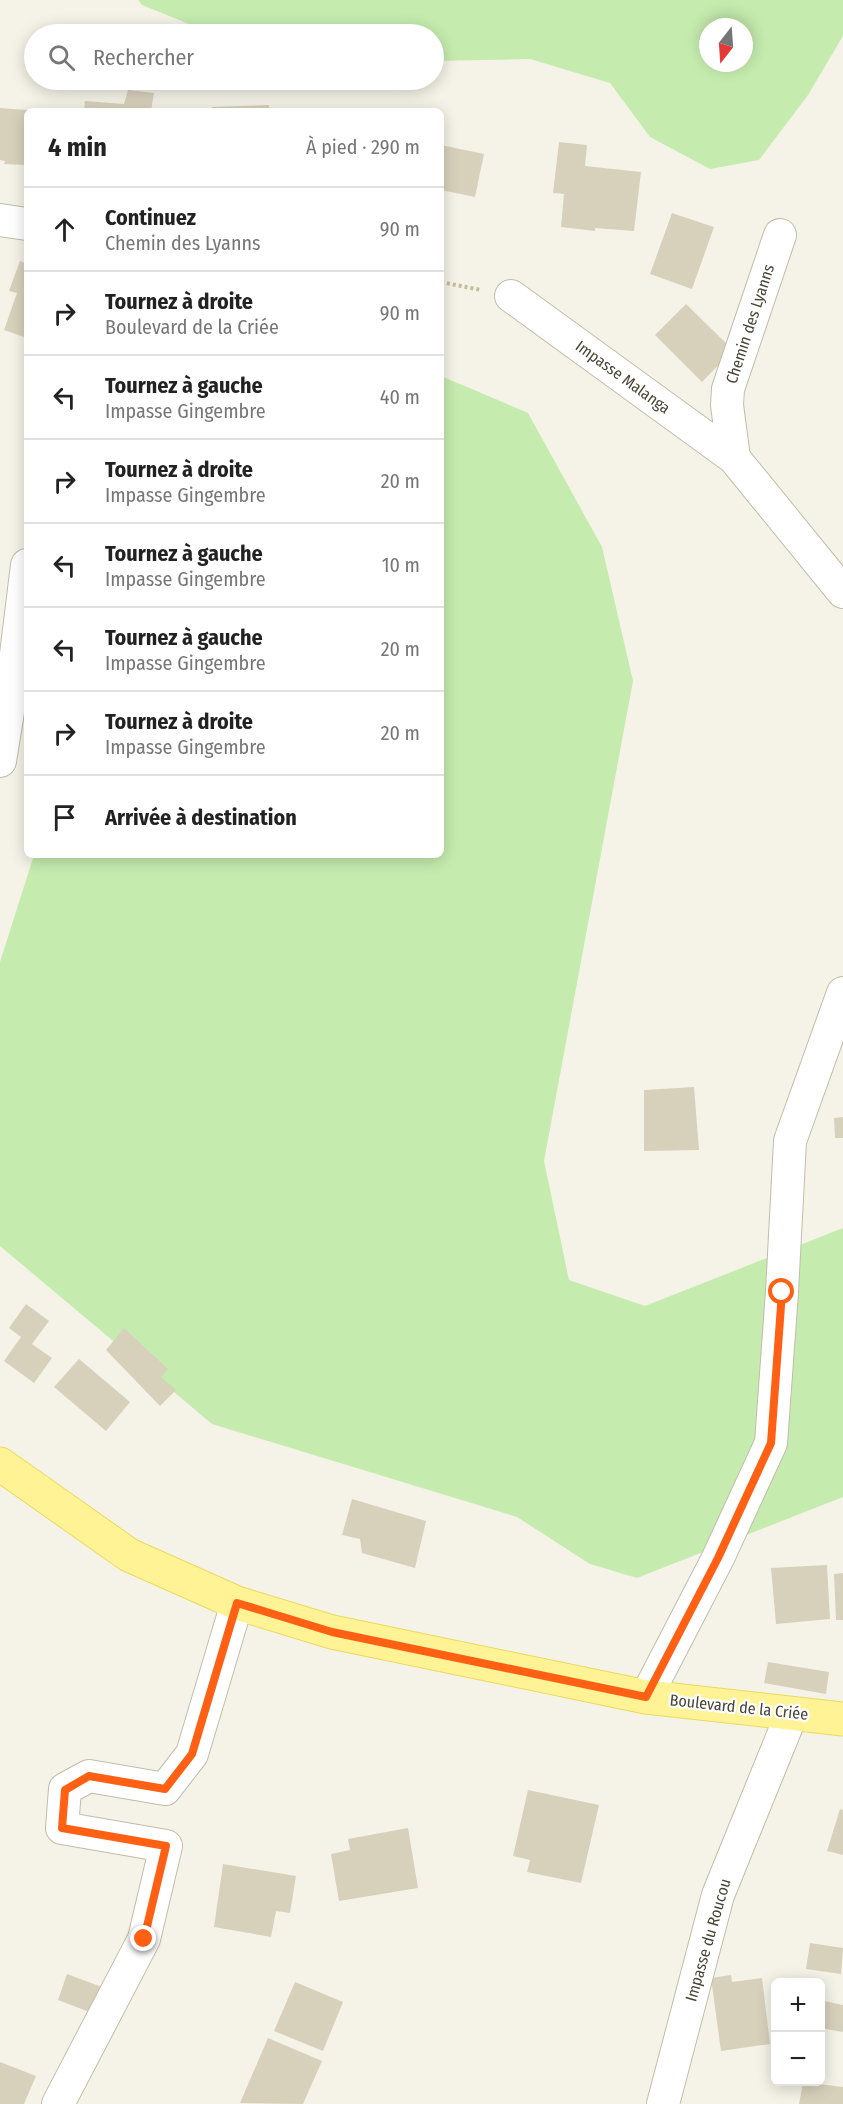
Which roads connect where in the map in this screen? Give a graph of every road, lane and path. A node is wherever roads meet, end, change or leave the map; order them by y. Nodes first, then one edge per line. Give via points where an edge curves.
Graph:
1 (0, 220) edge
2 (24, 224) edge
3 (780, 235) dead end
4 (444, 283) edge
5 (511, 296) joint
6 (734, 458) junction
7 (24, 589) edge
8 (843, 592) edge
9 (0, 761) edge
10 (843, 993) edge
11 (0, 1464) edge
12 (237, 1603) junction
13 (646, 1697) junction
14 (792, 1713) junction
15 (843, 1719) edge
16 (58, 2104) edge
17 (663, 2104) edge

1 - 2 street
3 - 6 street, Chemin des Lyanns via 728,389
4 - 5 path
5 - 6 street, Impasse Malanga
6 - 8 street
7 - 9 street
10 - 13 street via 790,1141 771,1443 718,1558
11 - 12 main road, Boulevard de la Criée via 129,1555
12 - 13 main road, Boulevard de la Criée via 332,1632
12 - 16 street via 192,1754 165,1789 89,1776 65,1790 62,1828 166,1846 144,1939
13 - 14 main road, Boulevard de la Criée
14 - 15 main road, Boulevard de la Criée
14 - 17 street, Impasse du Roucou via 718,1895

